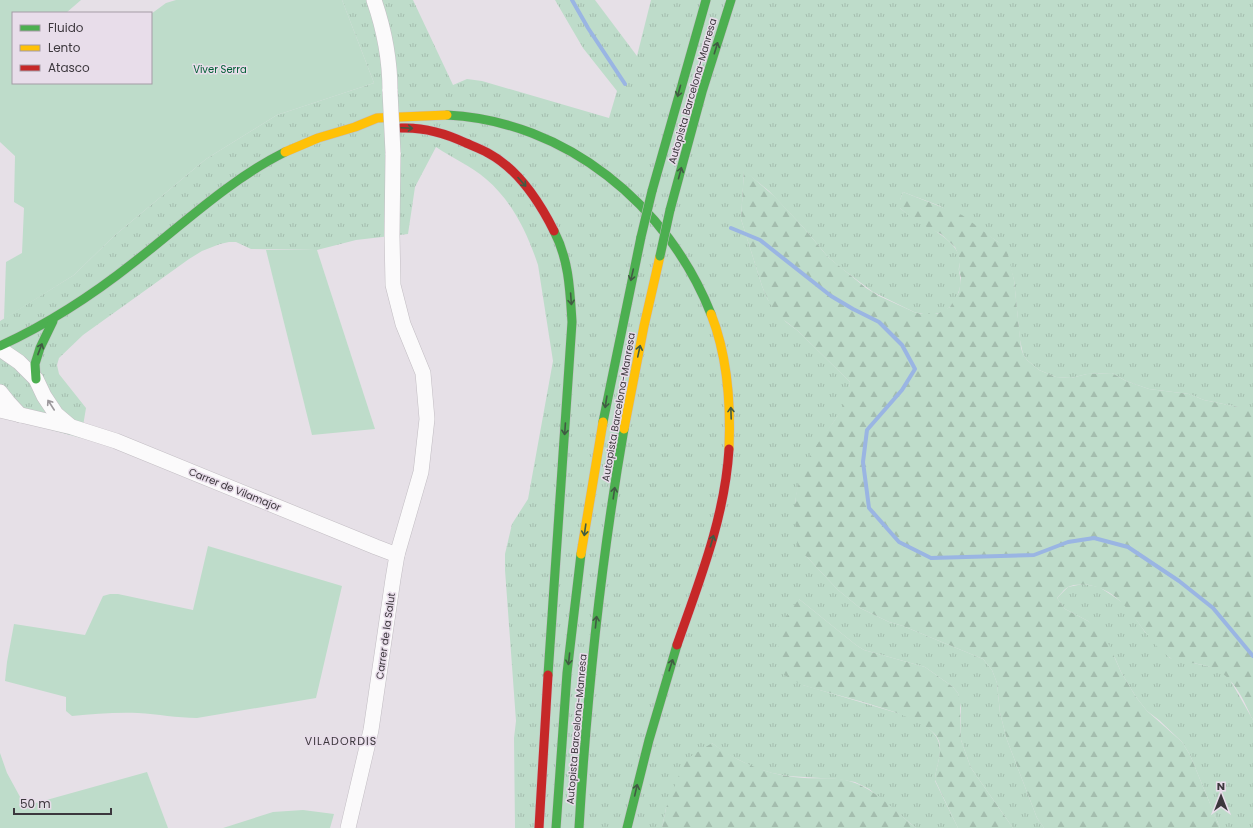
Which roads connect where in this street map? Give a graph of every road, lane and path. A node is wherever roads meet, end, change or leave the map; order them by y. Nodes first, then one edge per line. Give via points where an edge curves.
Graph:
1 (374, 0) edge
2 (706, 0) edge
3 (730, 0) edge
4 (354, 127) junction
5 (53, 321) junction
6 (0, 346) edge
7 (0, 349) edge
8 (36, 379) junction
9 (0, 392) edge
10 (0, 410) edge
11 (20, 414) junction
12 (72, 427) junction
13 (398, 554) junction
14 (348, 828) edge
15 (539, 828) edge
16 (556, 828) edge
17 (579, 828) edge
18 (627, 828) edge

1 - 13 street, Carrer de la Salut, bridge via 383,27 390,80 394,285 403,324 423,373 427,420 421,472
2 -> 16 highway, Autopista Barcelona-Manresa, bridge via 652,190 609,384 586,518 578,583
17 -> 3 highway, Autopista Barcelona-Manresa, bridge via 588,696 601,585 631,387 670,210
4 - 5 highway via 303,144 244,177 84,301
4 -> 15 highway via 365,130 405,127 426,130 450,135 488,154 529,190 560,243 567,264 572,322
18 -> 4 highway via 649,740 708,553 724,490 730,451 730,399 722,347 712,313 692,271 657,220 622,186 568,150 510,127 450,115 383,117 365,121
5 - 6 highway
8 -> 5 highway via 35,364
7 - 8 street via 19,362
12 -> 8 street via 56,414
9 - 11 street
10 - 11 street, Carrer de Vilamajor
11 - 12 street, Carrer de Vilamajor
12 - 13 street, Carrer de Vilamajor via 116,441
13 - 14 street, Carrer de la Salut via 371,730

